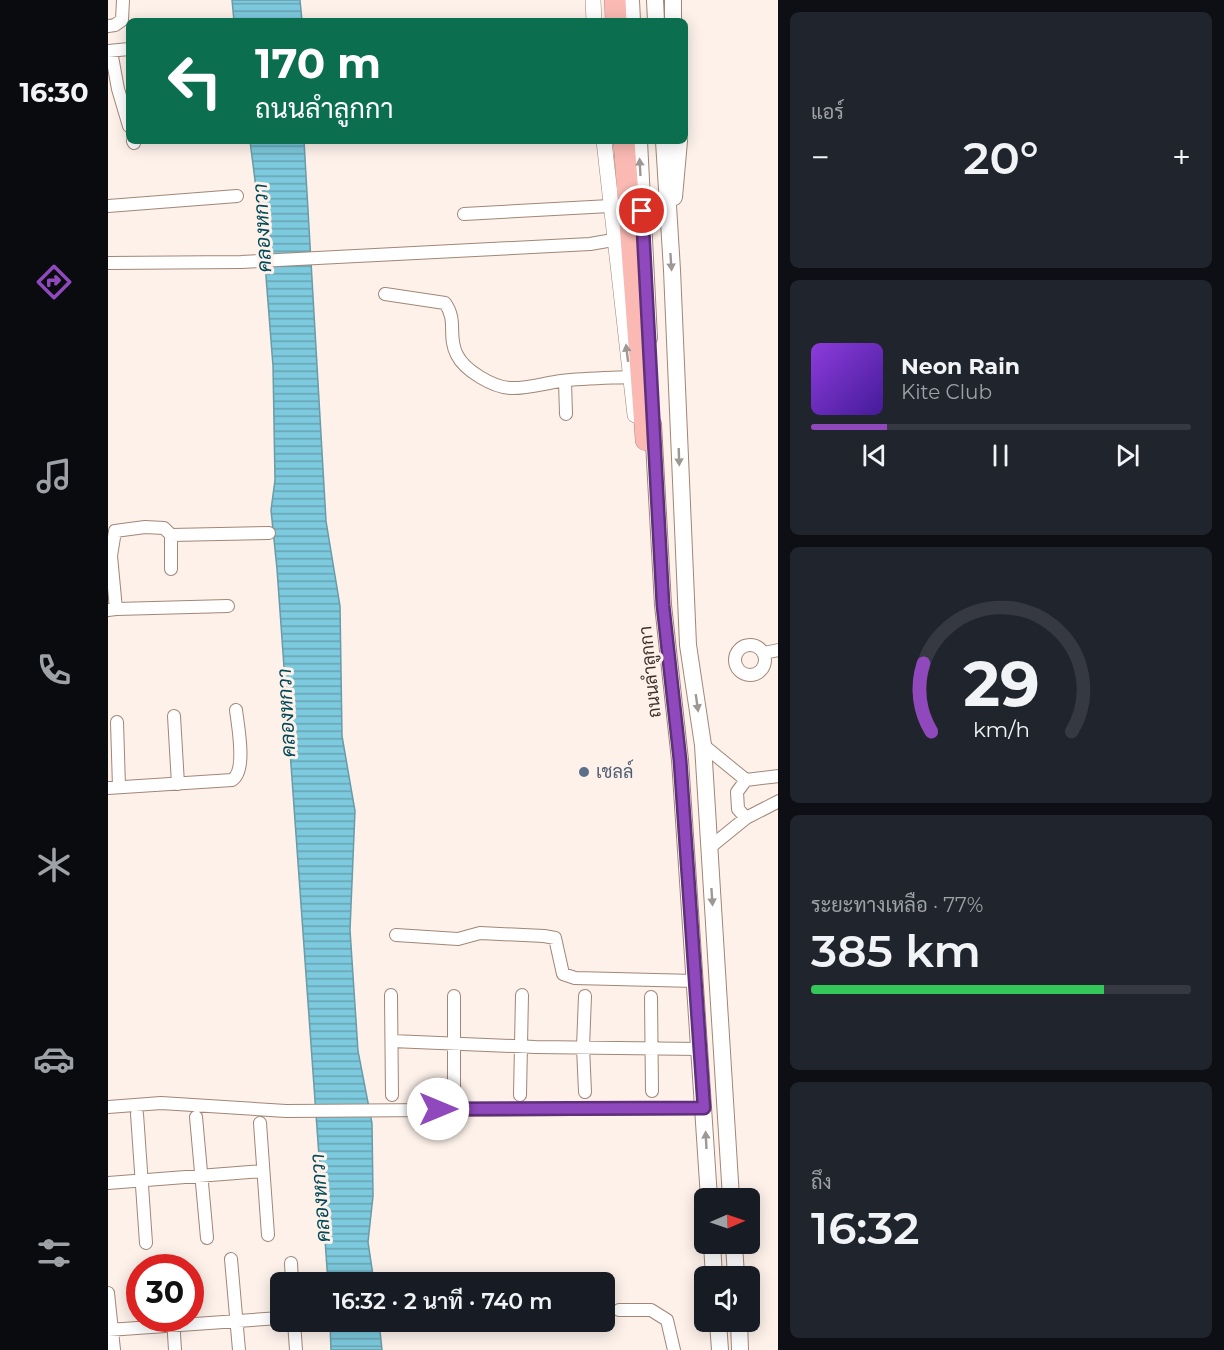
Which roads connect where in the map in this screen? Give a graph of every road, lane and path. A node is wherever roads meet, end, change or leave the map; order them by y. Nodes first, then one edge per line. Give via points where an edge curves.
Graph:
1 (123, 0) edge
2 (593, 0) edge
3 (615, 0) edge
4 (631, 0) edge
5 (655, 0) edge
6 (673, 0) edge
7 (683, 0) edge
8 (594, 18) edge
9 (616, 18) edge
10 (632, 18) edge
11 (656, 18) edge
12 (673, 18) edge
13 (683, 18) edge
14 (108, 26) edge
15 (126, 49) edge
16 (109, 51) edge
17 (126, 116) edge
18 (604, 144) edge
19 (624, 144) edge
20 (639, 144) edge
21 (664, 144) edge
22 (678, 144) edge
23 (237, 196) dead end
24 (108, 206) edge
25 (610, 206) junction
26 (464, 214) dead end
27 (669, 232) junction
28 (613, 240) junction
29 (108, 262) edge
30 (385, 294) dead end
31 (630, 377) junction
32 (565, 381) junction
33 (566, 414) dead end
34 (646, 440) junction
35 (655, 467) junction
36 (269, 533) dead end
37 (171, 535) junction
38 (171, 569) dead end
39 (228, 606) dead end
40 (112, 609) edge
41 (778, 650) edge
42 (764, 653) dead end
43 (237, 711) dead end
44 (174, 716) dead end
45 (117, 722) dead end
46 (703, 745) junction
47 (778, 776) edge
48 (746, 780) junction
49 (178, 784) junction
50 (113, 787) edge
51 (778, 801) edge
52 (746, 818) junction
53 (709, 848) junction
54 (396, 935) dead end
55 (695, 981) junction
56 (391, 995) dead end
57 (522, 995) dead end
58 (454, 996) dead end
59 (585, 996) dead end
60 (651, 997) dead end
61 (392, 1041) junction
62 (453, 1044) junction
63 (520, 1046) junction
64 (583, 1047) junction
65 (650, 1048) junction
66 (700, 1049) junction
67 (652, 1091) dead end
68 (585, 1092) dead end
69 (392, 1095) dead end
70 (454, 1095) dead end
71 (520, 1095) dead end
72 (108, 1107) edge
73 (704, 1108) junction
74 (137, 1114) dead end
75 (196, 1117) dead end
76 (260, 1123) dead end
77 (263, 1171) junction
78 (200, 1177) junction
79 (143, 1181) junction
80 (108, 1183) edge
81 (708, 1188) edge
82 (730, 1188) edge
83 (268, 1235) dead end
84 (207, 1238) dead end
85 (146, 1243) dead end
86 (231, 1259) dead end
87 (291, 1263) dead end
88 (291, 1272) edge
89 (108, 1293) edge
90 (619, 1310) dead end
91 (270, 1318) edge
92 (237, 1320) junction
93 (204, 1321) edge
94 (126, 1328) edge
95 (110, 1330) edge
96 (174, 1332) edge
97 (295, 1332) edge
98 (719, 1332) edge
99 (739, 1332) edge
100 (114, 1350) edge
101 (175, 1350) edge
102 (239, 1350) edge
103 (296, 1350) edge
104 (674, 1350) edge
105 (720, 1350) edge
106 (740, 1350) edge

1 - 14 street via 122,20
2 - 8 street
3 - 9 highway
4 - 10 main road
5 - 11 main road
6 - 12 main road
7 - 13 main road
15 - 16 street
16 - 17 street
18 - 25 street
19 - 34 highway
35 -> 20 main road, ถนนลำลูกกา
21 - 27 main road
22 - 27 main road
23 - 24 street
25 - 26 street
25 - 28 street
27 -> 46 main road via 688,645
28 - 29 street via 334,258
31 -> 28 street
30 - 32 street via 445,303 451,311 451,338 457,356 469,371 484,379 510,388
31 - 32 street
31 - 34 street via 635,416
32 - 33 street
34 - 35 main road
35 - 55 main road, ถนนลำลูกกา
36 - 37 street
37 - 38 street
37 - 40 street via 164,528 115,531 111,556
39 - 40 street
41 - 42 street
43 - 49 street via 238,776 232,780
44 - 49 street
45 - 50 street
46 - 48 street
46 - 53 main road
47 - 48 street
48 - 52 street via 737,792 738,809
49 - 50 street
51 - 52 street
52 - 53 street
53 -> 82 main road
54 - 55 street via 458,939 480,933 544,936 555,938 563,974 575,978
55 - 66 main road, ถนนลำลูกกา
56 - 61 street
57 - 63 street
58 - 62 street
59 - 64 street
60 - 65 street
61 - 62 street
61 - 69 street
62 - 63 street
62 - 70 street
63 - 64 street
63 - 71 street
64 - 65 street
64 - 68 street
65 - 66 street
65 - 67 street
66 - 73 main road, ถนนลำลูกกา
72 - 73 street via 161,1103 285,1111
81 -> 73 main road, ถนนลำลูกกา
74 - 79 street
75 - 78 street
76 - 77 street
77 - 78 street
77 - 83 street
78 - 79 street
78 - 84 street
79 - 80 street
79 - 85 street
86 - 92 street
87 - 88 street
89 - 95 street
90 - 104 street via 651,1310 667,1320
91 - 92 street
92 - 93 street
92 - 102 street
94 - 95 street
95 - 100 street
96 - 101 street
97 - 103 street
98 - 105 main road
99 - 106 main road

